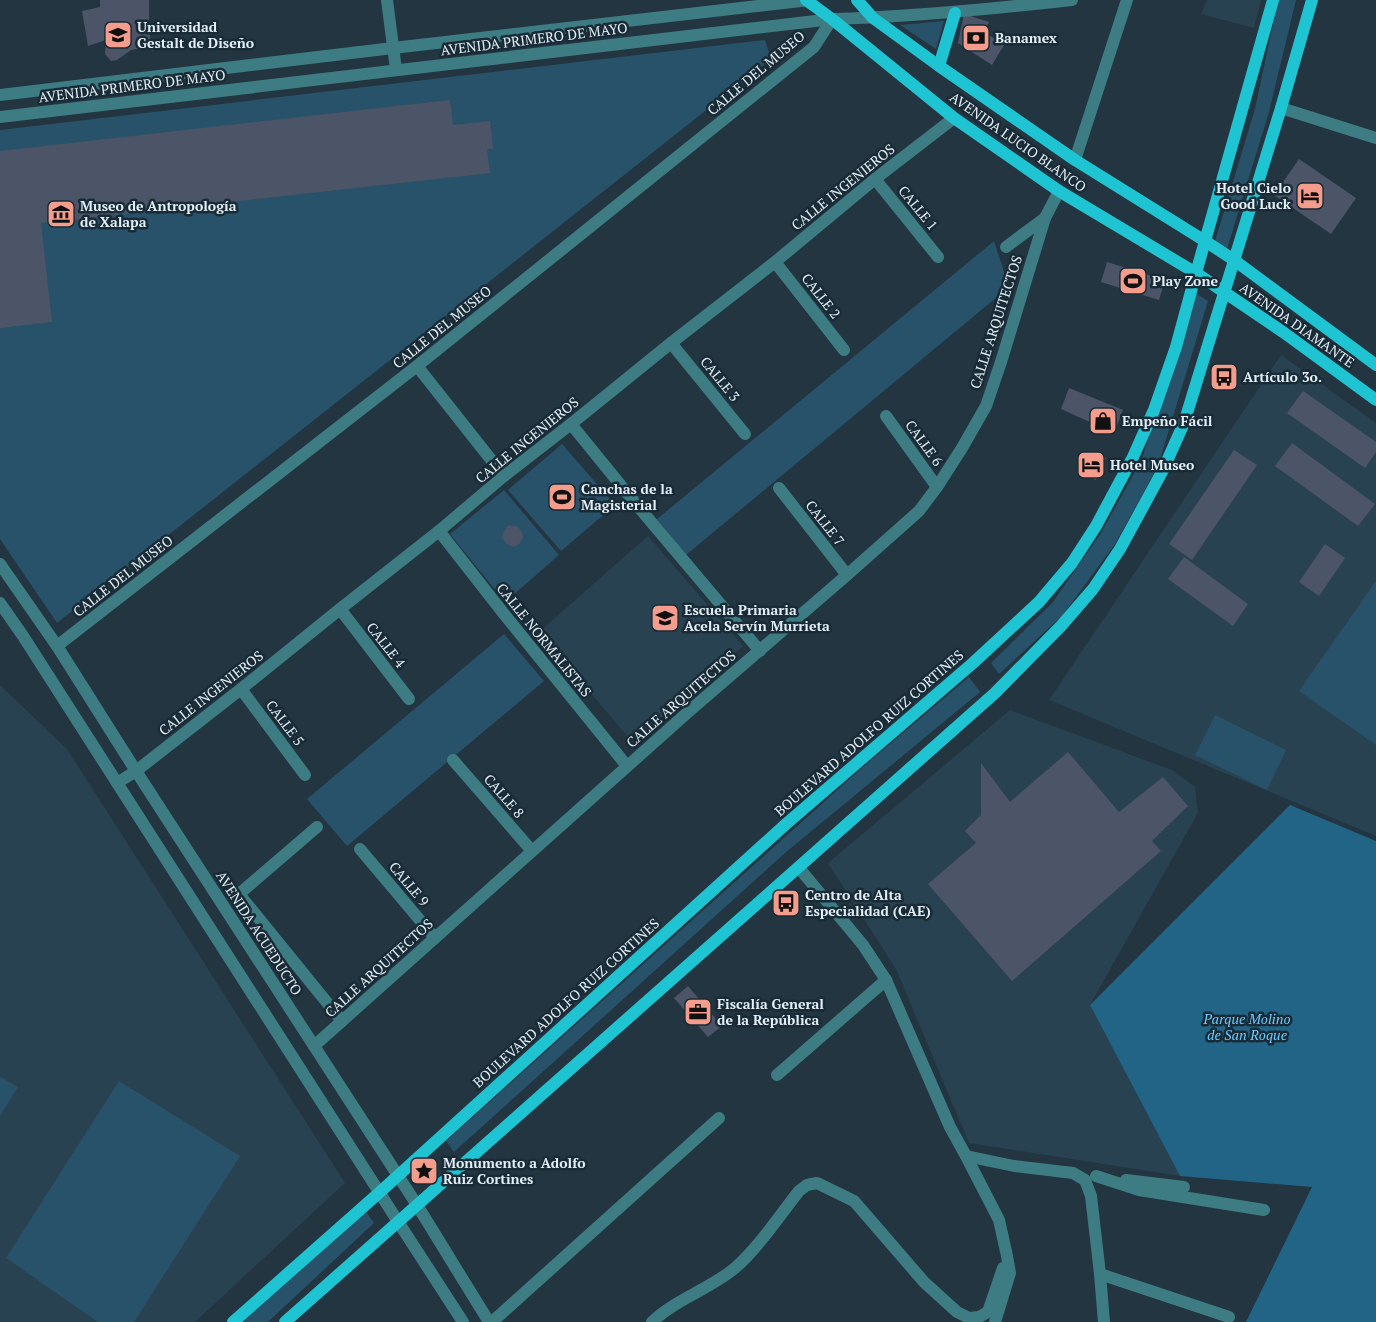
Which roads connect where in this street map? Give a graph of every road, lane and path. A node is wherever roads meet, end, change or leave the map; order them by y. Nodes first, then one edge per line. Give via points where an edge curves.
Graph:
1 (387, 0) edge
2 (808, 0) edge
3 (857, 0) edge
4 (1072, 0) edge
5 (1127, 0) edge
6 (1274, 0) edge
7 (1312, 0) edge
8 (955, 13) junction
9 (873, 18) junction
10 (832, 19) junction
11 (393, 48) junction
12 (939, 66) junction
13 (396, 70) junction
14 (0, 95) edge
15 (1281, 108) junction
16 (0, 117) edge
17 (954, 118) junction
18 (1376, 138) edge
19 (1075, 160) junction
20 (875, 178) junction
21 (1059, 191) junction
22 (1044, 218) junction
23 (1205, 241) junction
24 (1006, 248) dead end
25 (938, 257) dead end
26 (1234, 260) junction
27 (775, 262) junction
28 (1196, 273) junction
29 (1224, 292) junction
30 (671, 343) junction
31 (844, 350) dead end
32 (1376, 365) edge
33 (417, 366) junction
34 (1376, 400) edge
35 (886, 416) dead end
36 (571, 424) junction
37 (745, 434) dead end
38 (504, 476) junction
39 (937, 487) junction
40 (779, 488) dead end
41 (439, 531) junction
42 (0, 564) edge
43 (848, 575) junction
44 (0, 603) edge
45 (340, 609) junction
46 (42, 623) junction
47 (23, 636) junction
48 (57, 646) junction
49 (760, 651) junction
50 (241, 689) junction
51 (408, 699) dead end
52 (453, 760) dead end
53 (627, 766) junction
54 (136, 771) junction
55 (305, 775) dead end
56 (117, 783) junction
57 (317, 827) dead end
58 (360, 850) dead end
59 (532, 851) junction
60 (799, 868) junction
61 (435, 938) junction
62 (886, 980) junction
63 (342, 1021) junction
64 (314, 1046) junction
65 (777, 1074) dead end
66 (719, 1118) dead end
67 (966, 1156) junction
68 (398, 1176) junction
69 (1090, 1178) junction
70 (1184, 1187) dead end
71 (380, 1192) junction
72 (417, 1206) junction
73 (1264, 1210) dead end
74 (398, 1222) junction
75 (1007, 1256) junction
76 (1100, 1274) junction
77 (1229, 1317) dead end
78 (233, 1322) edge
79 (285, 1322) edge
80 (463, 1322) edge
81 (490, 1322) edge
82 (652, 1322) edge
83 (995, 1322) edge
84 (1104, 1322) edge

1 - 11 street
2 - 10 main road, AVENIDA LUCIO BLANCO
2 - 11 street, AVENIDA PRIMERO DE MAYO
3 - 9 main road, AVENIDA LUCIO BLANCO
4 - 8 street, AVENIDA PRIMERO DE MAYO
5 - 19 street
6 - 23 main road, BOULEVARD ADOLFO RUIZ CORTINES
7 - 15 main road
8 - 9 street, AVENIDA PRIMERO DE MAYO
8 - 12 main road
9 - 10 street, AVENIDA PRIMERO DE MAYO
9 - 12 main road, AVENIDA LUCIO BLANCO
10 - 13 street, AVENIDA PRIMERO DE MAYO
10 - 17 main road, AVENIDA LUCIO BLANCO
10 - 33 street, CALLE DEL MUSEO via 814,47
11 - 13 street
11 - 14 street, AVENIDA PRIMERO DE MAYO
12 - 19 main road, AVENIDA LUCIO BLANCO
13 - 16 street, AVENIDA PRIMERO DE MAYO
15 - 18 street
15 - 26 main road
17 - 20 street, CALLE INGENIEROS
17 - 21 main road, AVENIDA LUCIO BLANCO
19 - 23 main road, AVENIDA LUCIO BLANCO
20 - 25 street, CALLE 1
20 - 27 street, CALLE INGENIEROS
21 - 22 street, CALLE ARQUITECTOS
21 - 28 main road, AVENIDA LUCIO BLANCO
22 - 24 street
22 - 39 street, CALLE ARQUITECTOS via 986,406
23 - 26 main road, AVENIDA LUCIO BLANCO
23 - 28 main road, BOULEVARD ADOLFO RUIZ CORTINES
26 - 29 main road
26 - 32 main road, AVENIDA DIAMANTE
27 - 30 street, CALLE INGENIEROS
27 - 31 street, CALLE 2
28 - 29 main road, AVENIDA LUCIO BLANCO
28 - 68 main road, BOULEVARD ADOLFO RUIZ CORTINES via 1176,347 1133,457 1077,556 1039,602 786,824
29 - 34 main road, AVENIDA DIAMANTE
29 - 60 main road via 1177,439 1120,549 1093,589 995,693
30 - 36 street, CALLE INGENIEROS
30 - 37 street, CALLE 3
33 - 38 street
33 - 48 street, CALLE DEL MUSEO
35 - 39 street, CALLE 6
36 - 38 street, CALLE INGENIEROS
36 - 49 street
38 - 41 street, CALLE INGENIEROS
39 - 43 street, CALLE ARQUITECTOS via 919,511
40 - 43 street, CALLE 7
41 - 45 street, CALLE INGENIEROS
41 - 53 street, CALLE NORMALISTAS
42 - 46 street, AVENIDA ACUEDUCTO
43 - 49 street, CALLE ARQUITECTOS
44 - 47 street
45 - 50 street, CALLE INGENIEROS
45 - 51 street, CALLE 4
46 - 47 street
46 - 48 street, AVENIDA ACUEDUCTO
47 - 56 street
48 - 54 street, AVENIDA ACUEDUCTO
49 - 53 street, CALLE ARQUITECTOS
50 - 54 street, CALLE INGENIEROS
50 - 55 street, CALLE 5
52 - 59 street, CALLE 8
53 - 59 street, CALLE ARQUITECTOS
54 - 56 street, CALLE INGENIEROS
54 - 64 street, AVENIDA ACUEDUCTO
56 - 71 street
57 - 63 street via 239,894
58 - 61 street, CALLE 9
59 - 61 street, CALLE ARQUITECTOS
60 - 62 street via 862,945
60 - 72 main road
61 - 63 street, CALLE ARQUITECTOS
62 - 65 street
62 - 67 street via 950,1127
63 - 64 street, CALLE ARQUITECTOS
64 - 68 street, AVENIDA ACUEDUCTO
66 - 81 street
67 - 69 street
67 - 75 street via 999,1220
68 - 71 main road, BOULEVARD ADOLFO RUIZ CORTINES
68 - 72 street, AVENIDA ACUEDUCTO
69 - 70 street
69 - 73 street via 1139,1190
69 - 76 street
71 - 74 street
71 - 78 main road, BOULEVARD ADOLFO RUIZ CORTINES
72 - 74 main road
72 - 81 street, AVENIDA ACUEDUCTO
74 - 79 main road
74 - 80 street
75 - 82 street via 988,1312 969,1318 957,1312 924,1282 854,1201 816,1184 807,1185 735,1268 662,1312
75 - 83 street via 1010,1273
76 - 77 street
76 - 84 street

